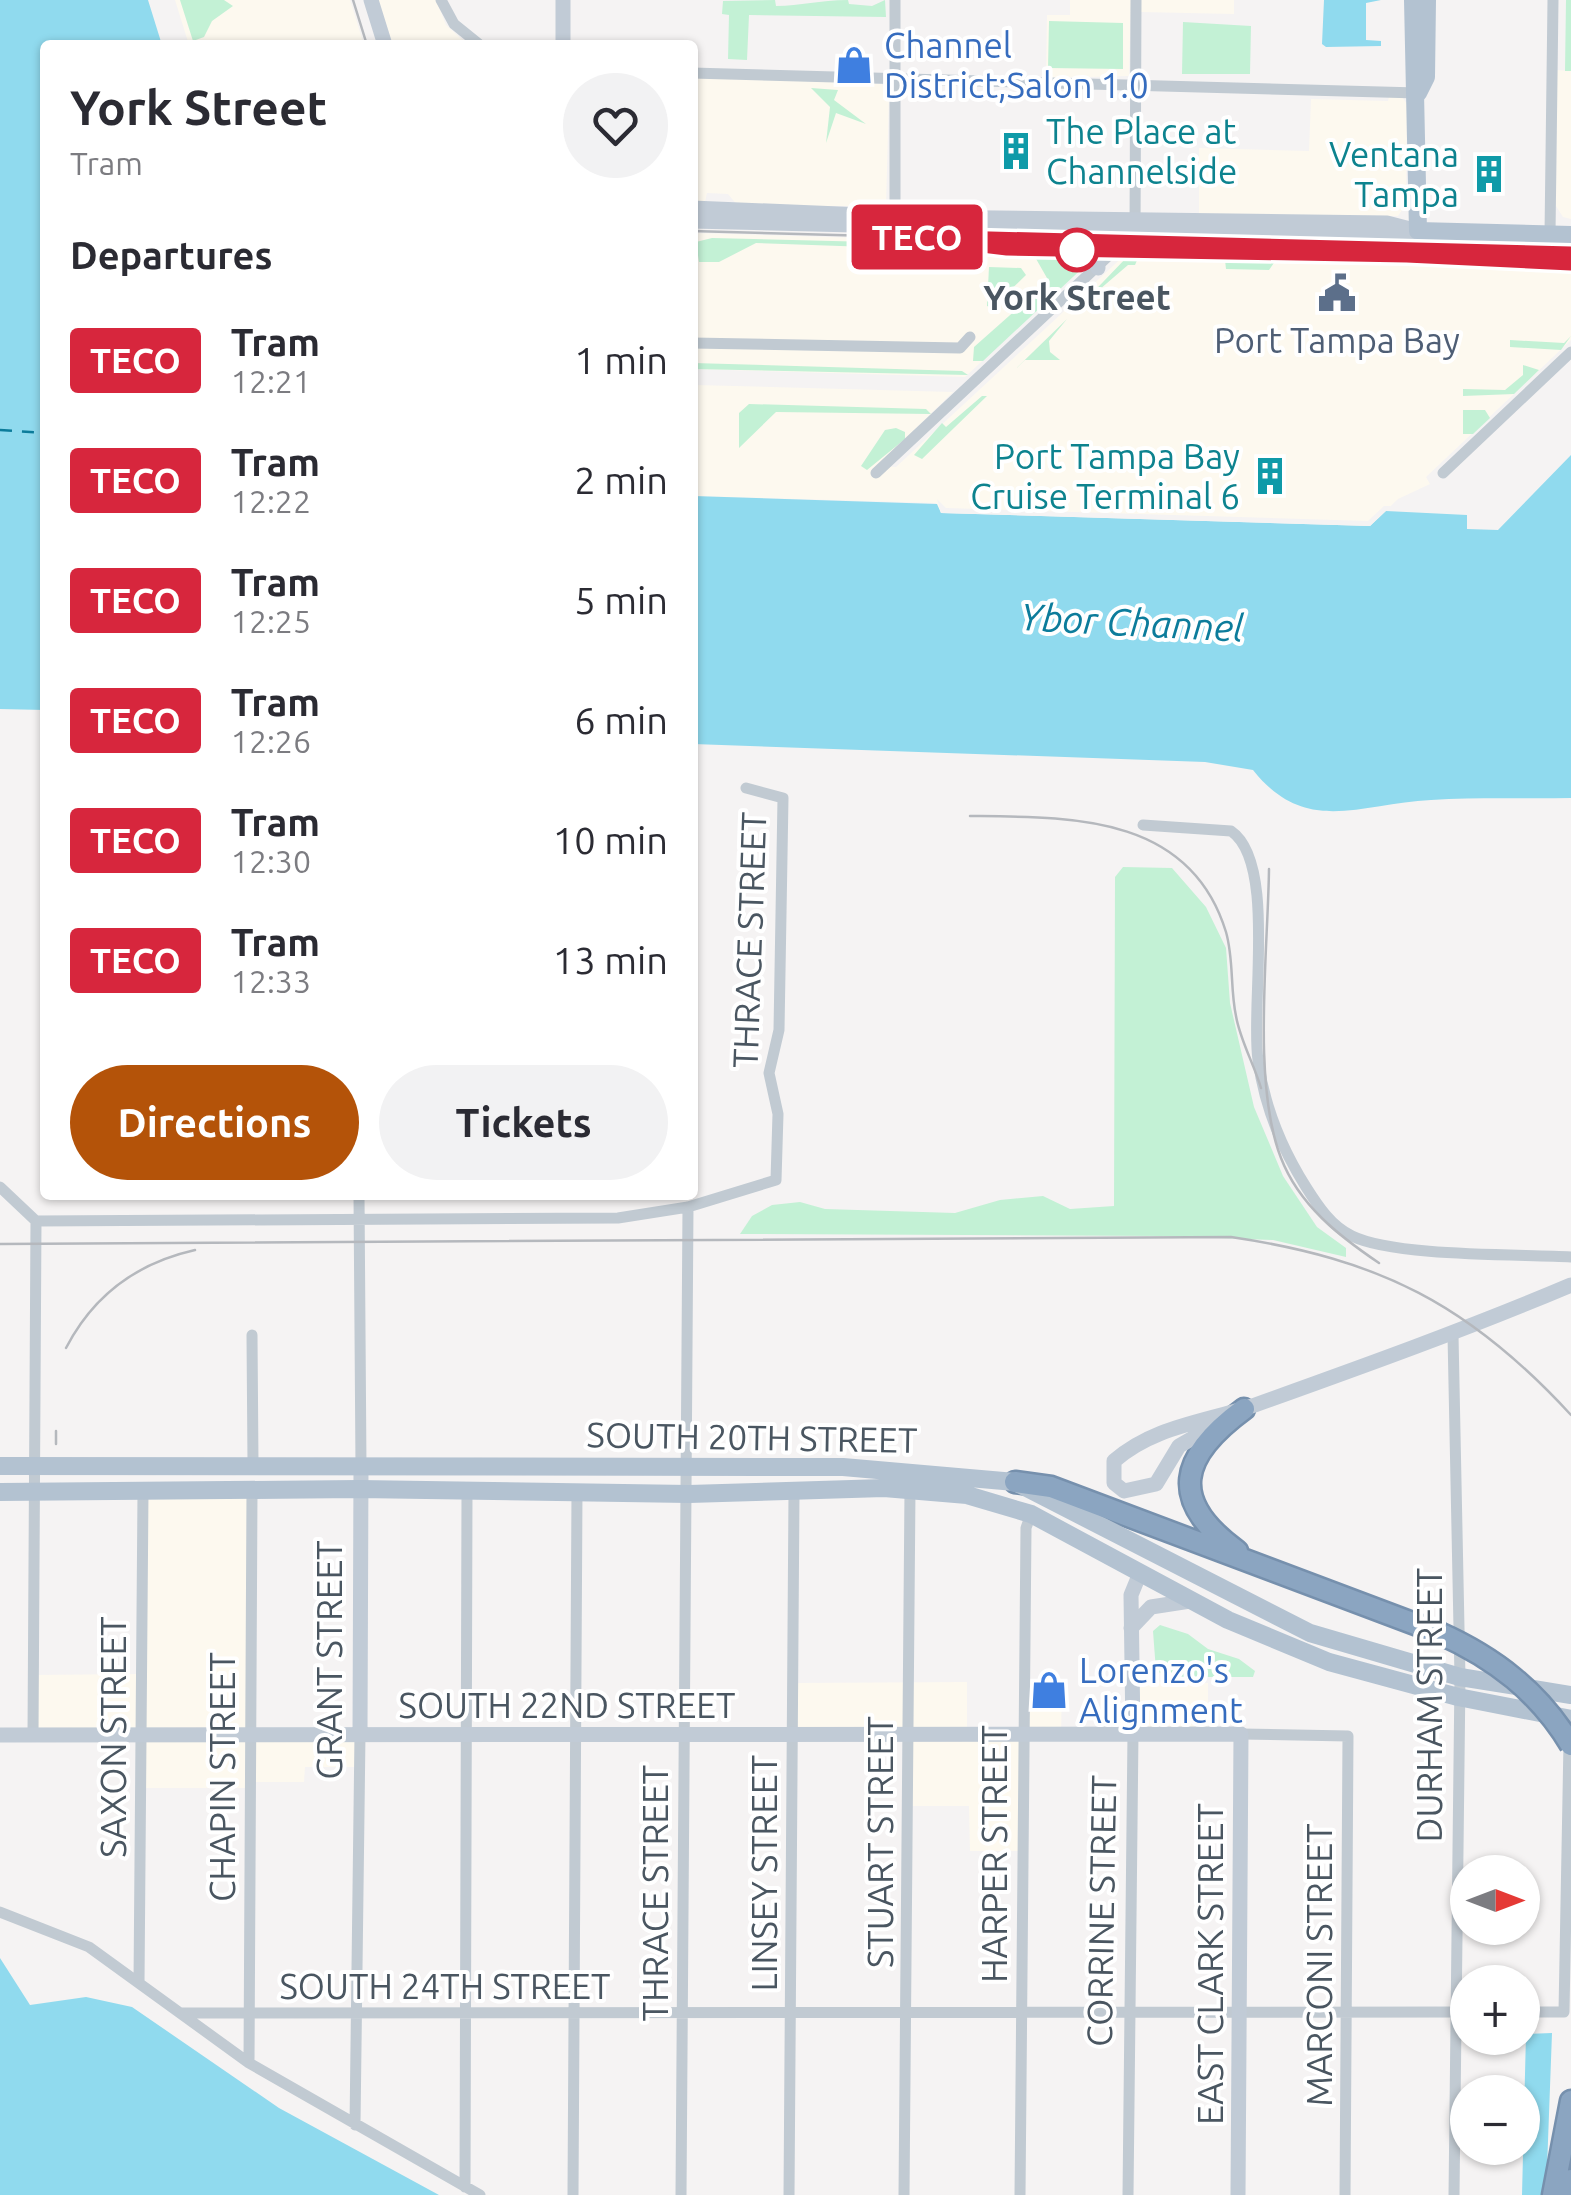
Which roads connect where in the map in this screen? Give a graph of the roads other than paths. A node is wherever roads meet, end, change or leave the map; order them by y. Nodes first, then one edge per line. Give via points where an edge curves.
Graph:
1 (371, 0) edge
2 (440, 0) edge
3 (563, 0) edge
4 (895, 0) edge
5 (1136, 0) edge
6 (1413, 0) edge
7 (1427, 0) edge
8 (1553, 0) edge
9 (383, 40) edge
10 (474, 40) edge
11 (563, 40) edge
12 (698, 73) edge
13 (895, 79) junction
14 (1135, 86) junction
15 (1418, 93) junction
16 (698, 208) edge
17 (698, 221) edge
18 (895, 222) junction
19 (1135, 224) junction
20 (1078, 230) junction
21 (1418, 231) junction
22 (1550, 234) junction
23 (1571, 235) edge
24 (1098, 268) junction
25 (970, 337) dead end
26 (698, 343) edge
27 (1571, 352) edge
28 (876, 473) dead end
29 (1443, 473) dead end
30 (746, 788) dead end
31 (1143, 824) dead end
32 (0, 1186) edge
33 (359, 1200) edge
34 (688, 1206) junction
35 (36, 1221) junction
36 (359, 1222) junction
37 (1571, 1256) edge
38 (1571, 1285) edge
39 (252, 1335) dead end
40 (1454, 1335) junction
41 (1244, 1408) junction
42 (253, 1464) junction
43 (0, 1466) edge
44 (34, 1466) junction
45 (360, 1466) junction
46 (689, 1467) junction
47 (823, 1467) junction
48 (1015, 1482) junction
49 (884, 1488) junction
50 (358, 1489) junction
51 (468, 1490) junction
52 (577, 1490) junction
53 (910, 1490) junction
54 (252, 1491) junction
55 (0, 1492) edge
56 (34, 1492) junction
57 (143, 1492) junction
58 (794, 1492) junction
59 (689, 1494) junction
60 (1031, 1514) junction
61 (1251, 1560) junction
62 (1140, 1573) junction
63 (1190, 1601) junction
64 (1131, 1628) junction
65 (1302, 1630) junction
66 (1460, 1677) junction
67 (1571, 1695) edge
68 (1458, 1697) junction
69 (1570, 1719) edge
70 (1133, 1733) junction
71 (249, 1734) junction
72 (360, 1734) junction
73 (1241, 1734) junction
74 (33, 1735) junction
75 (575, 1735) junction
76 (0, 1736) edge
77 (140, 1736) junction
78 (467, 1736) junction
79 (684, 1736) junction
80 (908, 1736) junction
81 (792, 1737) junction
82 (1022, 1737) junction
83 (1571, 1744) edge
84 (0, 1912) edge
85 (1461, 1965) edge
86 (140, 1983) junction
87 (248, 2012) junction
88 (1021, 2012) junction
89 (1129, 2012) junction
90 (1346, 2012) junction
91 (1450, 2012) edge
92 (1540, 2012) edge
93 (180, 2013) junction
94 (906, 2013) junction
95 (1240, 2013) junction
96 (791, 2014) junction
97 (356, 2015) junction
98 (682, 2015) junction
99 (465, 2016) junction
100 (573, 2016) junction
101 (1459, 2055) edge
102 (249, 2063) junction
103 (1571, 2101) edge
104 (355, 2125) junction
105 (1571, 2180) edge
106 (465, 2187) junction
107 (480, 2195) edge
108 (573, 2195) edge
109 (682, 2195) edge
110 (790, 2195) edge
111 (904, 2195) edge
112 (1020, 2195) edge
113 (1128, 2195) edge
114 (1238, 2195) edge
115 (1346, 2195) edge
116 (1454, 2195) edge
117 (1553, 2195) edge
118 (1568, 2195) edge

1 - 9 street
2 - 10 street
3 - 11 street
4 - 13 street
5 - 14 street
6 - 15 main road via 1412,76
7 - 15 main road via 1426,78
8 - 22 street
12 - 13 street
13 - 14 street
13 - 18 street
14 - 15 street
14 - 19 street
15 - 21 main road
16 - 18 street
17 - 18 street
18 - 19 street
18 - 20 street
19 - 20 street
19 - 21 street via 1387,223
19 - 24 street
20 - 24 street via 1095,241
21 - 22 main road
22 - 23 main road
24 - 28 street
25 - 26 street via 960,348 886,350
27 - 29 street
30 - 34 street, THRACE STREET via 784,798 779,1030 769,1073 778,1114 776,1180
31 - 37 street via 1231,831 1246,848 1256,882 1258,1060 1283,1150 1325,1216 1351,1236 1386,1246
32 - 35 street
33 - 36 street, GRANT STREET
34 - 36 street via 618,1218
34 - 46 street, THRACE STREET
35 - 36 street
35 - 44 street
36 - 45 street, GRANT STREET
38 - 40 street
39 - 42 street
40 - 41 street
40 - 66 street, DURHAM STREET
41 - 41 street via 1132,1445 1114,1461 1114,1483 1124,1492 1156,1484 1179,1446
41 - 61 highway via 1200,1446 1189,1482 1201,1519
42 - 44 main road, SOUTH 20TH STREET
42 - 45 main road, SOUTH 20TH STREET
43 - 44 main road, SOUTH 20TH STREET
44 - 56 street
45 - 46 main road, SOUTH 20TH STREET
45 - 50 street, GRANT STREET
46 - 47 main road, SOUTH 20TH STREET
46 - 59 street, THRACE STREET
47 - 48 main road, SOUTH 20TH STREET
47 - 49 main road
48 - 61 highway via 1051,1487
48 - 65 main road, SOUTH 20TH STREET
49 - 53 main road, SOUTH 20TH STREET
49 - 58 main road, SOUTH 20TH STREET
50 - 51 main road, SOUTH 20TH STREET
50 - 54 main road, SOUTH 20TH STREET
50 - 72 street, GRANT STREET
51 - 52 main road, SOUTH 20TH STREET
51 - 78 street
52 - 59 main road, SOUTH 20TH STREET
52 - 75 street
53 - 60 main road, SOUTH 20TH STREET via 968,1495
53 - 80 street, STUART STREET
54 - 57 main road, SOUTH 20TH STREET
54 - 71 street, CHAPIN STREET
55 - 56 main road, SOUTH 20TH STREET
56 - 57 main road, SOUTH 20TH STREET
56 - 74 street
57 - 77 street, SAXON STREET
58 - 59 main road, SOUTH 20TH STREET
58 - 81 street, LINSEY STREET
59 - 79 street, THRACE STREET
60 - 62 main road, SOUTH 20TH STREET
60 - 82 street, HARPER STREET
61 - 83 highway, bridge via 1439,1633 1510,1673
62 - 63 main road, SOUTH 20TH STREET
62 - 64 street, CORRINE STREET via 1131,1595
62 - 65 main road via 1163,1572 1274,1628
63 - 64 street via 1156,1604
63 - 68 main road, SOUTH 20TH STREET via 1329,1662
64 - 70 street, CORRINE STREET
65 - 66 main road, SOUTH 20TH STREET
66 - 67 main road, SOUTH 20TH STREET
66 - 68 street, DURHAM STREET
68 - 69 main road, SOUTH 20TH STREET
68 - 85 street, DURHAM STREET
69 - 92 street via 1564,2012
70 - 73 street, SOUTH 22ND STREET
70 - 82 street, SOUTH 22ND STREET
70 - 89 street, CORRINE STREET
71 - 72 street, SOUTH 22ND STREET
71 - 77 street, SOUTH 22ND STREET
71 - 87 street, CHAPIN STREET
72 - 78 street, SOUTH 22ND STREET
72 - 97 street, GRANT STREET
73 - 90 street, MARCONI STREET via 1348,1736
73 - 95 street, EAST CLARK STREET
74 - 76 street, SOUTH 22ND STREET
74 - 77 street, SOUTH 22ND STREET
75 - 78 street, SOUTH 22ND STREET
75 - 79 street, SOUTH 22ND STREET
75 - 100 street
77 - 86 street, SAXON STREET
78 - 99 street
79 - 81 street, SOUTH 22ND STREET
79 - 98 street, THRACE STREET
80 - 81 street, SOUTH 22ND STREET
80 - 82 street, SOUTH 22ND STREET
80 - 94 street, STUART STREET
81 - 96 street, LINSEY STREET
82 - 88 street, HARPER STREET
84 - 86 street via 89,1947
86 - 93 street
87 - 93 street, SOUTH 24TH STREET
87 - 97 street, SOUTH 24TH STREET
87 - 102 street, CHAPIN STREET
88 - 89 street, SOUTH 24TH STREET
88 - 94 street, SOUTH 24TH STREET
88 - 112 street, HARPER STREET
89 - 95 street, SOUTH 24TH STREET
89 - 113 street, CORRINE STREET
90 - 91 street, SOUTH 24TH STREET
90 - 95 street, SOUTH 24TH STREET
90 - 115 street, MARCONI STREET
93 - 102 street
94 - 96 street, SOUTH 24TH STREET
94 - 111 street, STUART STREET
95 - 114 street, EAST CLARK STREET
96 - 98 street, SOUTH 24TH STREET
96 - 110 street, LINSEY STREET
97 - 99 street, SOUTH 24TH STREET
97 - 104 street, GRANT STREET
98 - 100 street, SOUTH 24TH STREET
98 - 109 street, THRACE STREET
99 - 100 street, SOUTH 24TH STREET
99 - 106 street
100 - 108 street
101 - 116 street, DURHAM STREET
102 - 104 street
103 - 117 highway
104 - 106 street
105 - 118 highway
106 - 107 street

